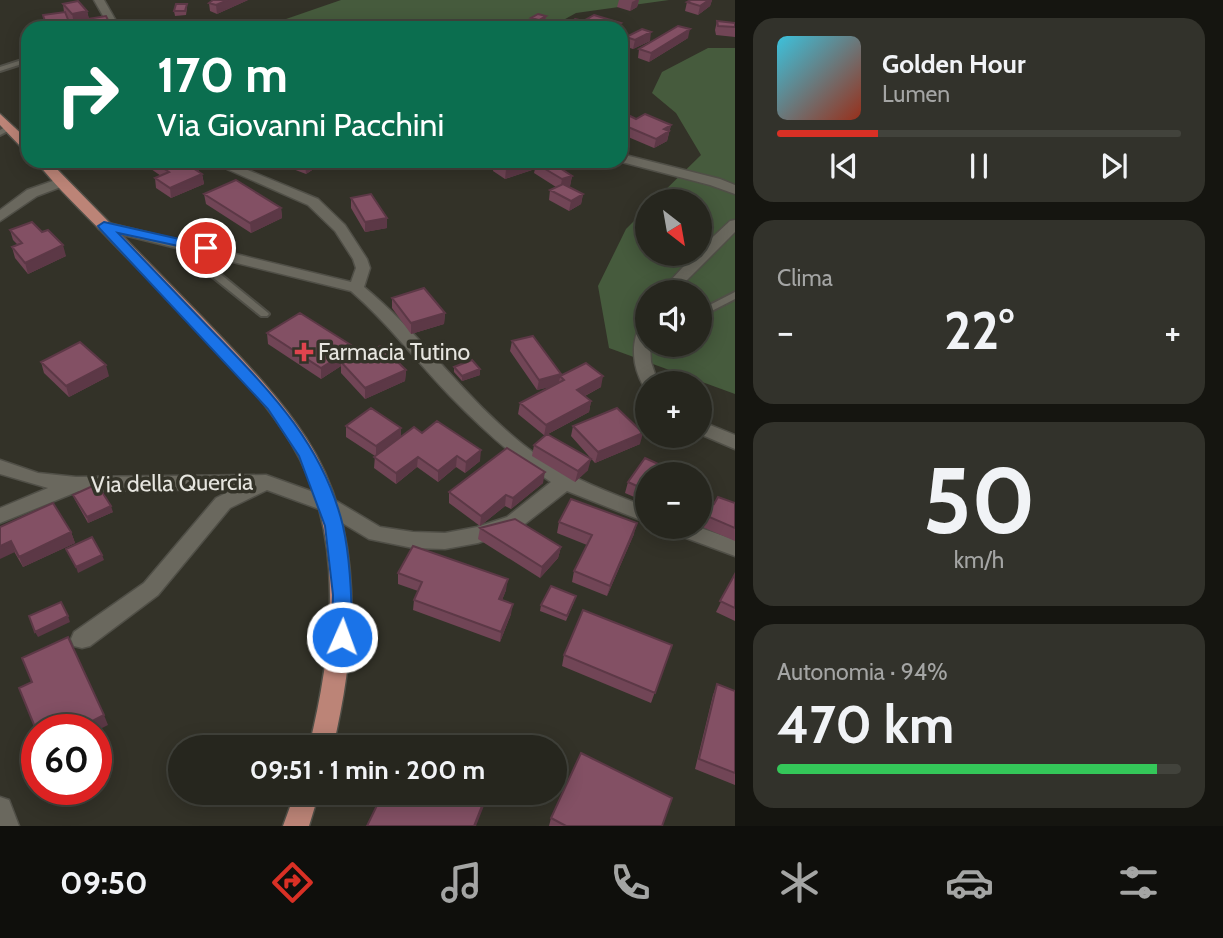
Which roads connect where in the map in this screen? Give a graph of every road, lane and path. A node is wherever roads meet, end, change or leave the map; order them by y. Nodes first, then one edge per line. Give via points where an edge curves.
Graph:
1 (99, 0) edge
2 (111, 21) edge
3 (21, 62) edge
4 (0, 69) edge
5 (0, 118) edge
6 (5, 131) edge
7 (21, 142) edge
8 (628, 160) edge
9 (49, 168) edge
10 (232, 168) edge
11 (61, 181) junction
12 (735, 190) edge
13 (0, 217) edge
14 (735, 224) edge
15 (104, 226) junction
16 (206, 248) junction
17 (678, 280) edge
18 (356, 288) junction
19 (735, 295) edge
20 (712, 307) edge
21 (264, 314) dead end
22 (712, 432) edge
23 (735, 443) edge
24 (0, 467) edge
25 (266, 482) junction
26 (565, 482) junction
27 (77, 484) junction
28 (326, 503) junction
29 (635, 511) edge
30 (0, 516) edge
31 (710, 539) edge
32 (735, 548) edge
33 (82, 639) dead end
34 (324, 735) edge
35 (303, 805) edge
36 (0, 808) edge
37 (6, 826) edge
38 (296, 826) edge

1 - 2 street
3 - 4 lane
5 - 6 main road
6 - 7 main road
8 - 12 street
9 - 11 main road
10 - 18 street via 313,202 340,228 363,268
11 - 13 street via 32,193
11 - 15 main road
14 - 17 street
15 - 16 street
15 - 28 main road via 274,405 306,454
16 - 18 street
16 - 21 lane via 203,265
18 - 26 street via 386,313 464,399 528,458
19 - 20 lane
22 - 23 street
24 - 27 street, Via della Quercia via 37,480
25 - 27 street, Via della Quercia
25 - 28 street, Via della Quercia
25 - 33 street, Via della Quercia via 223,503 151,589
26 - 28 street, Via della Quercia via 514,522 445,541 376,534
26 - 29 street
27 - 30 street, Via della Quercia
28 - 34 main road via 340,558 343,612
31 - 32 street
35 - 38 main road
36 - 37 street

